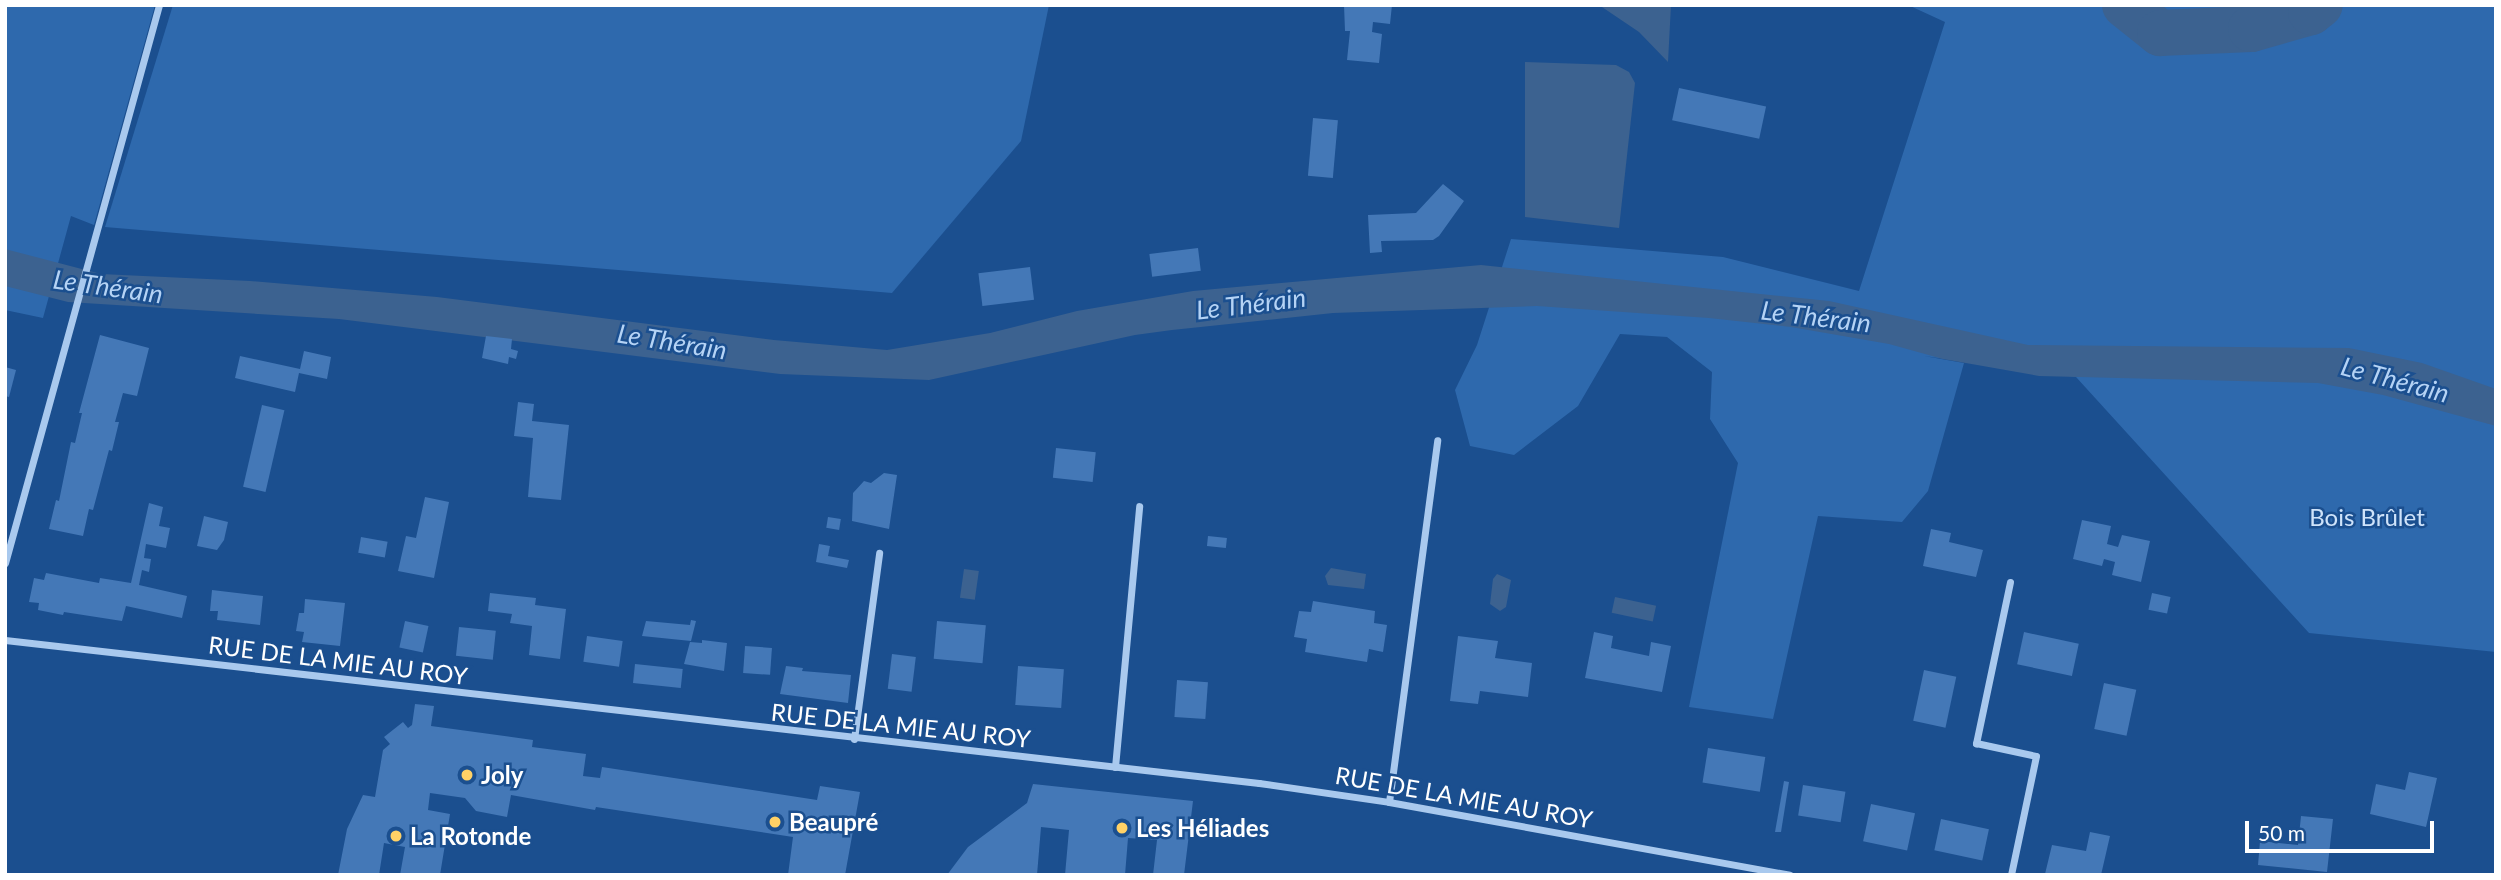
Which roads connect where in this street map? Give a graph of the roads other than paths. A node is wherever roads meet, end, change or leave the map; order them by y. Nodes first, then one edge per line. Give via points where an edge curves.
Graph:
1 (159, 5) edge
2 (1437, 440) dead end
3 (1139, 506) dead end
4 (879, 553) dead end
5 (5, 563) edge
6 (2010, 582) dead end
7 (5, 640) edge
8 (854, 739) junction
9 (1115, 767) junction
10 (1389, 802) junction
11 (1789, 875) edge
12 (2011, 875) edge

1 - 5 street
2 - 10 street
3 - 9 street
4 - 8 street
6 - 12 street via 1976,743 2036,756
7 - 8 street, RUE DE LA MIE AU ROY
8 - 9 street, RUE DE LA MIE AU ROY
9 - 10 street, RUE DE LA MIE AU ROY
10 - 11 street, RUE DE LA MIE AU ROY

